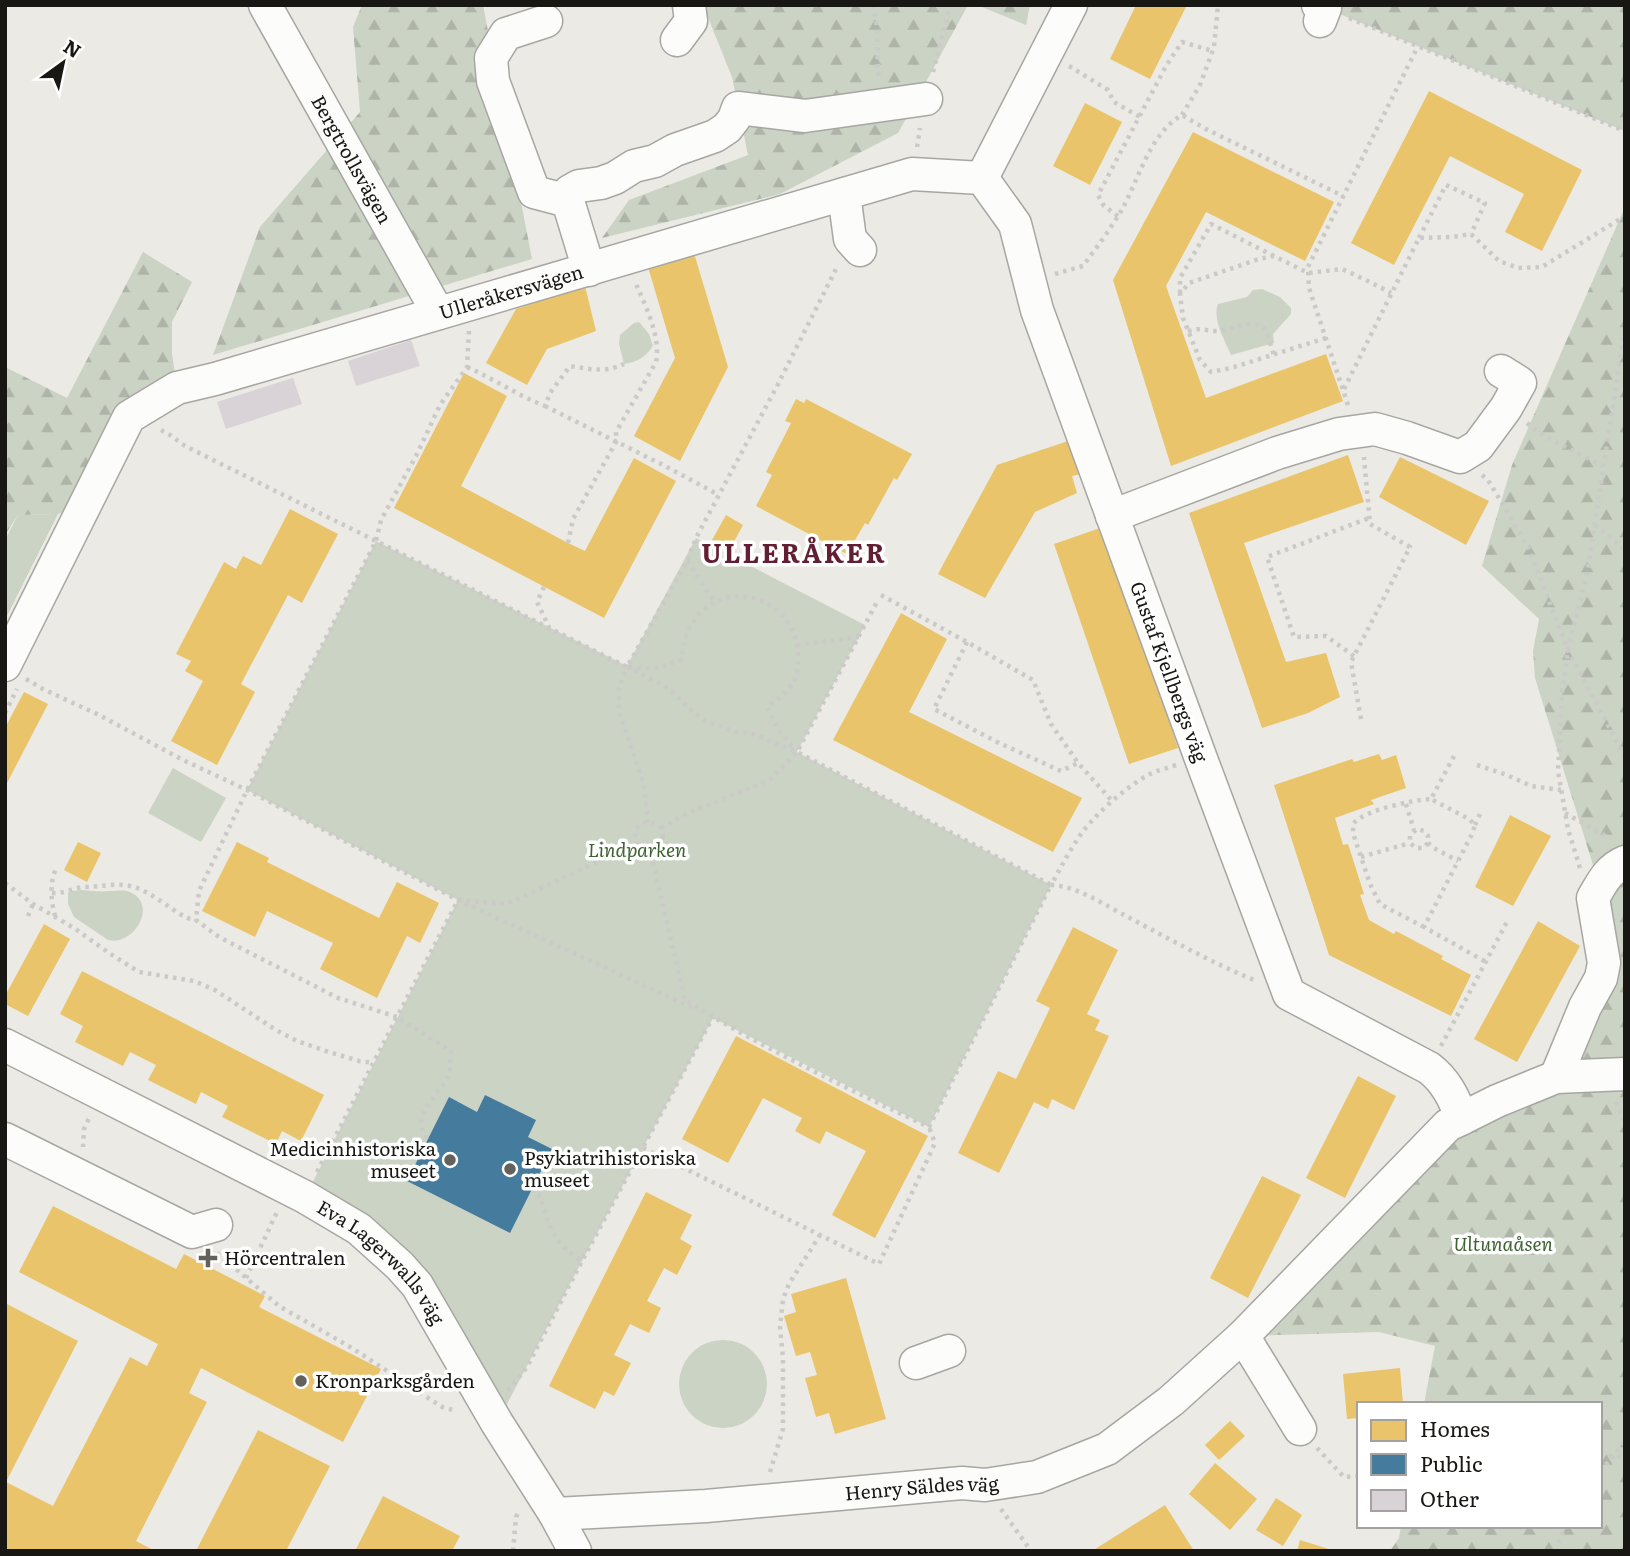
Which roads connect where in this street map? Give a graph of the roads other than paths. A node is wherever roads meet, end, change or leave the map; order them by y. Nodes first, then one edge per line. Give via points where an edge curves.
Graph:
1 (265, 5) edge
2 (689, 5) edge
3 (1071, 5) edge
4 (546, 20) dead end
5 (677, 40) dead end
6 (926, 99) dead end
7 (982, 178) junction
8 (844, 194) junction
9 (568, 201) junction
10 (855, 244) road end
11 (589, 270) junction
12 (438, 313) junction
13 (1501, 371) dead end
14 (1112, 516) junction
15 (14, 671) edge
16 (1620, 852) edge
17 (5, 1045) edge
18 (1625, 1074) edge
19 (1556, 1077) junction
20 (1461, 1119) junction
21 (5, 1139) edge
22 (204, 1228) road end
23 (1243, 1336) junction
24 (949, 1351) dead end
25 (916, 1363) dead end
26 (1300, 1429) road end
27 (547, 1502) junction
28 (575, 1551) edge

1 - 12 street, Bergtrollsvägen
2 - 5 street via 691,21
3 - 7 street
4 - 9 street via 506,34 491,58 494,81 534,192
6 - 9 street via 805,116 738,108 727,128 715,136 634,166 615,178 579,186 569,191
7 - 8 street, Ulleråkersvägen via 912,174
7 - 14 street, Gustaf Kjellbergs väg via 1014,224 1037,310
8 - 10 street
8 - 11 street, Ulleråkersvägen
9 - 11 street
11 - 12 street, Ulleråkersvägen
12 - 15 street, Ulleråkersvägen via 328,356 177,388 129,417
13 - 14 street via 1520,383 1478,446 1460,457 1375,429 1339,434
14 - 20 street, Gustaf Kjellbergs väg via 1289,993 1439,1078
16 - 19 street via 1593,898 1604,963 1601,978
17 - 27 street, Eva Lagerwalls väg via 359,1229 417,1285
18 - 19 street, Henry Säldes väg
19 - 20 street, Henry Säldes väg
20 - 23 street, Henry Säldes väg via 1448,1125
21 - 22 street
23 - 26 street
23 - 27 street, Henry Säldes väg via 1171,1401 1107,1449 1037,1478 706,1506
24 - 25 street
27 - 28 street, Eva Lagerwalls väg

